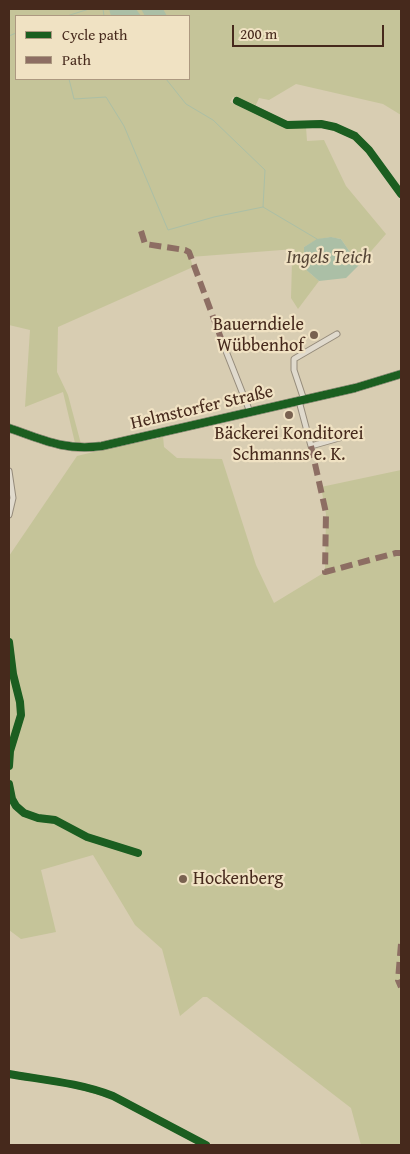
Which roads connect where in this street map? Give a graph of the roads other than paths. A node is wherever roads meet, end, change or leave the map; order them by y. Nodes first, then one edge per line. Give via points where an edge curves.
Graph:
1 (237, 101) dead end
2 (401, 194) edge
3 (337, 334) dead end
4 (222, 341) dead end
5 (401, 374) edge
6 (301, 400) junction
7 (250, 412) junction
8 (9, 428) edge
9 (357, 433) dead end
10 (9, 471) edge
11 (9, 515) edge
12 (9, 642) edge
13 (9, 766) edge
14 (9, 784) edge
15 (138, 853) dead end
16 (9, 1074) edge
17 (206, 1145) edge

1 - 2 street via 287,125 322,124 355,136
3 - 6 street via 294,358
4 - 7 street
5 - 6 main road, Helmstorfer Straße
6 - 7 main road, Helmstorfer Straße
6 - 9 street via 311,446
7 - 8 main road, Helmstorfer Straße via 86,448 58,445
10 - 11 street via 13,498
12 - 13 street via 21,715
14 - 15 street via 12,799 24,813 55,820 87,837
16 - 17 street via 102,1092

